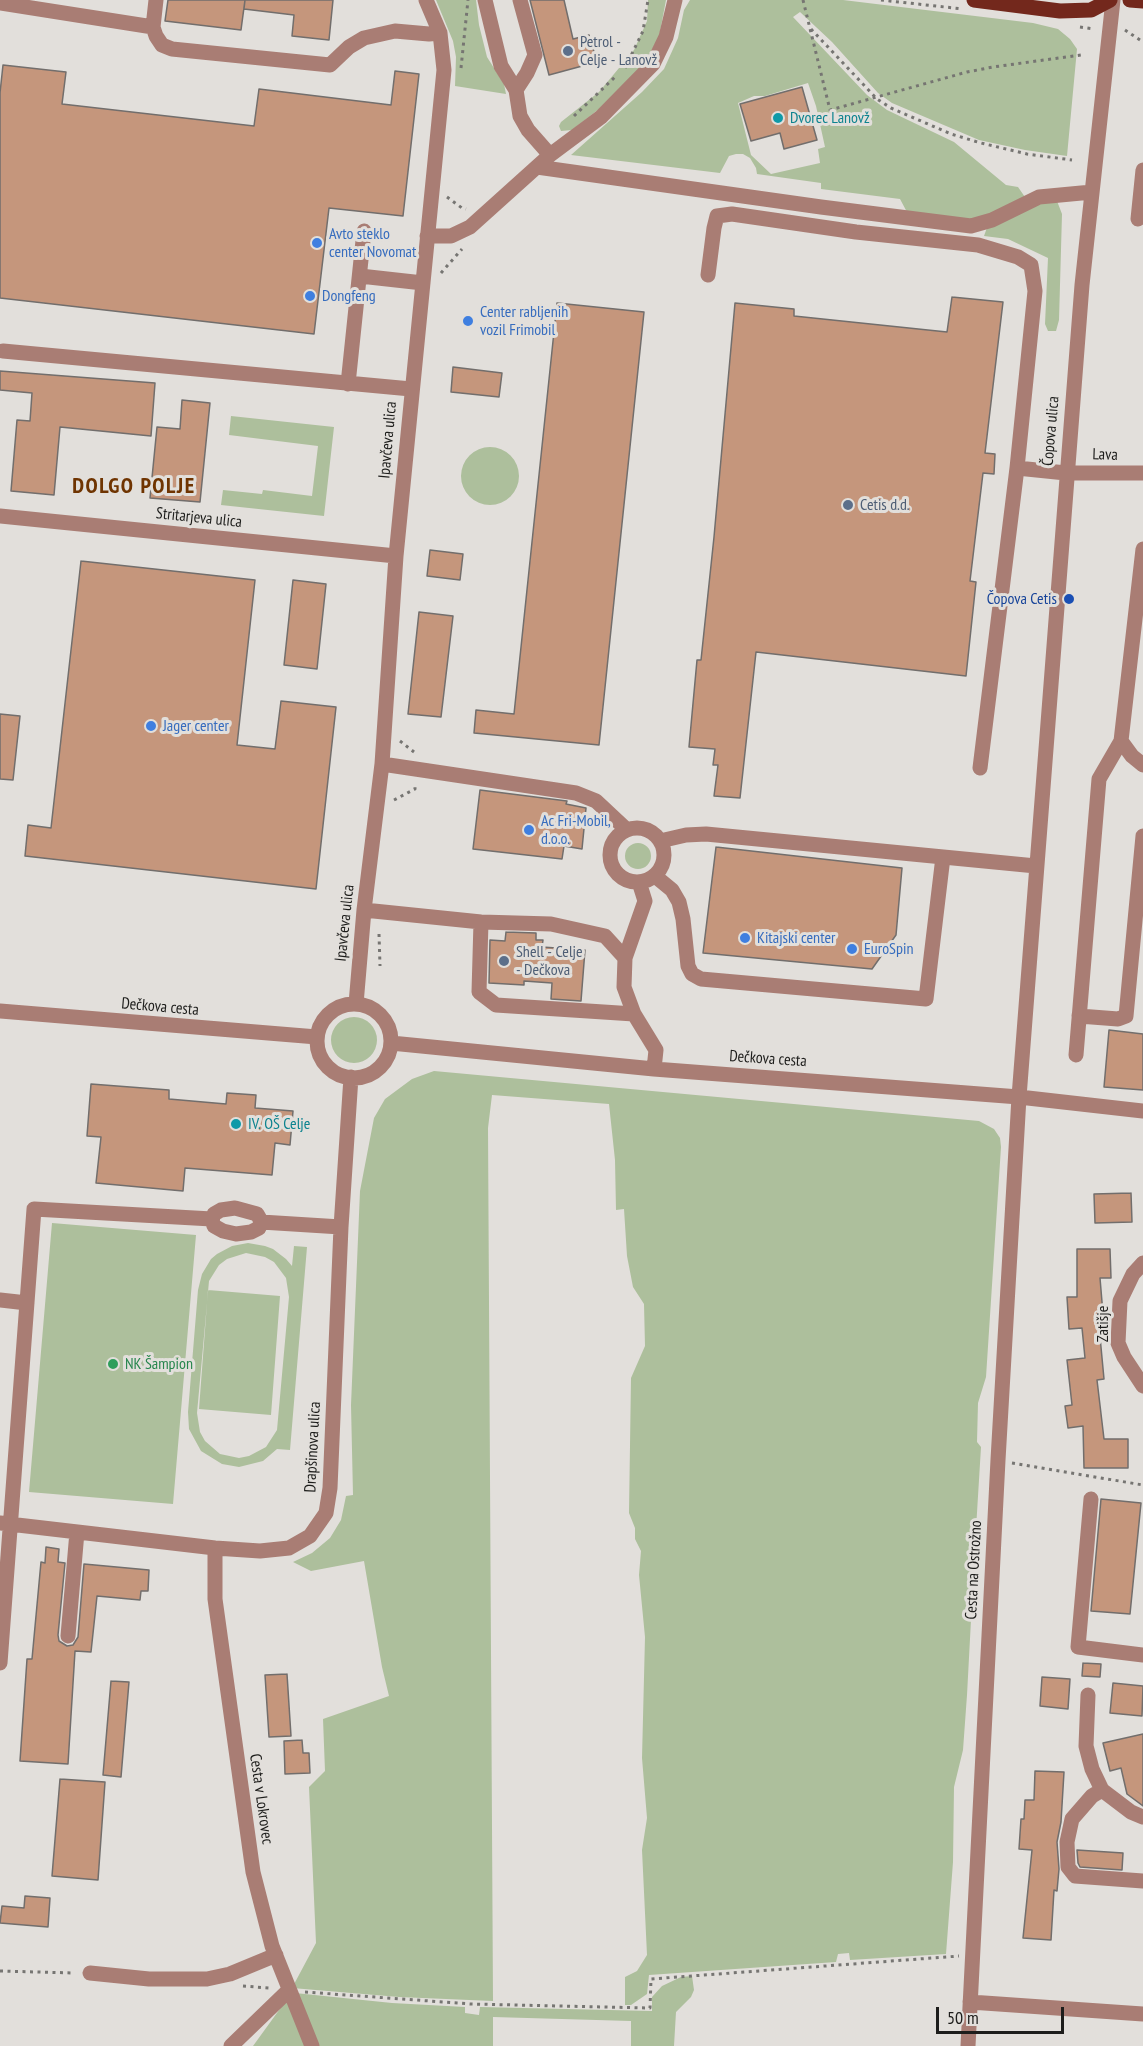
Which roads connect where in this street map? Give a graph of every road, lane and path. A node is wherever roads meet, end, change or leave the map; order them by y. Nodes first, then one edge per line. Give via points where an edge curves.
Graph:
1 (156, 0) edge
2 (426, 0) edge
3 (485, 0) edge
4 (520, 0) edge
5 (675, 0) edge
6 (803, 0) edge
7 (974, 0) edge
8 (1112, 0) edge
9 (1130, 0) edge
10 (1143, 1) edge
11 (0, 3) edge
12 (153, 27) junction
13 (810, 28) junction
14 (440, 33) junction
15 (1081, 55) dead end
16 (516, 90) junction
17 (877, 99) junction
18 (550, 154) junction
19 (1072, 160) dead end
20 (537, 167) junction
21 (1143, 170) edge
22 (1092, 192) junction
23 (1138, 219) dead end
24 (364, 231) dead end
25 (427, 236) junction
26 (466, 244) dead end
27 (708, 275) dead end
28 (360, 276) junction
29 (438, 277) dead end
30 (423, 283) junction
31 (3, 351) dead end
32 (348, 384) junction
33 (411, 389) junction
34 (1017, 468) junction
35 (1066, 472) junction
36 (1143, 473) edge
37 (0, 516) edge
38 (1143, 549) edge
39 (396, 556) junction
40 (395, 737) dead end
41 (1121, 741) junction
42 (382, 765) junction
43 (1143, 765) edge
44 (980, 768) dead end
45 (417, 770) junction
46 (390, 802) dead end
47 (627, 830) junction
48 (1143, 836) edge
49 (660, 841) junction
50 (943, 857) junction
51 (1036, 866) junction
52 (654, 876) junction
53 (639, 882) junction
54 (372, 911) junction
55 (481, 922) junction
56 (625, 958) junction
57 (380, 966) dead end
58 (356, 1004) junction
59 (0, 1011) edge
60 (634, 1014) junction
61 (1078, 1016) junction
62 (317, 1037) junction
63 (391, 1044) junction
64 (1076, 1055) dead end
65 (654, 1069) junction
66 (351, 1077) junction
67 (1019, 1096) junction
68 (1143, 1111) edge
69 (212, 1219) junction
70 (261, 1222) junction
71 (341, 1227) junction
72 (1143, 1263) edge
73 (0, 1300) edge
74 (27, 1303) junction
75 (1143, 1386) edge
76 (998, 1460) junction
77 (1143, 1485) edge
78 (1091, 1499) dead end
79 (5, 1523) edge
80 (77, 1532) junction
81 (215, 1548) junction
82 (68, 1635) dead end
83 (0, 1653) edge
84 (1143, 1655) edge
85 (1088, 1695) dead end
86 (1102, 1790) junction
87 (1143, 1817) edge
88 (1143, 1881) edge
89 (276, 1955) junction
90 (973, 1955) junction
91 (0, 1971) edge
92 (90, 1973) joint
93 (289, 1990) junction
94 (970, 2002) junction
95 (1143, 2014) edge
96 (231, 2046) edge
97 (312, 2046) edge
98 (968, 2046) edge

1 - 12 street
2 - 14 street, Ipavčeva ulica
3 - 16 street via 501,66
4 - 16 street via 535,55
5 - 18 street via 666,37 653,64 601,117
6 - 13 path
7 - 8 main road via 1060,11 1091,10
8 - 22 street, Čopova ulica
9 - 10 main road
11 - 12 street
12 - 14 street via 162,45 172,49 330,65 363,38 395,32
13 - 17 path
13 - 17 path via 830,110
14 - 25 street, Ipavčeva ulica via 444,70
15 - 17 path via 967,72
16 - 18 street via 519,116
17 - 19 path via 951,134 1027,154
18 - 20 street
20 - 22 street via 971,226 1039,197
20 - 25 street via 470,227 451,236
21 - 23 street
22 - 35 street, Čopova ulica
24 - 28 street
25 - 30 street, Ipavčeva ulica
26 - 29 path
27 - 34 street via 717,216 732,214 978,245 1031,265 1035,291
28 - 30 street
28 - 32 street
30 - 33 street, Ipavčeva ulica
31 - 32 street
32 - 33 street
33 - 39 street, Ipavčeva ulica
34 - 35 street, Lava
34 - 44 street
35 - 36 street, Lava
35 - 51 street, Čopova ulica
37 - 39 street, Stritarjeva ulica
38 - 41 street
39 - 42 street, Ipavčeva ulica
40 - 45 path via 418,755
41 - 43 street
41 - 61 street via 1099,779
42 - 45 street
42 - 54 street, Ipavčeva ulica
45 - 46 path via 415,789
45 - 47 street via 576,793 596,801
47 - 49 street via 642,828
47 - 53 street via 615,839 611,861 619,874
48 - 61 street via 1126,1016
49 - 50 street via 706,834
49 - 52 street via 664,856
50 - 51 street
50 - 52 street via 926,999 701,979 688,966 679,902 672,890
51 - 67 street, Čopova ulica
52 - 53 street
53 - 56 street via 645,901
54 - 55 street
54 - 57 path
54 - 58 street, Ipavčeva ulica
55 - 56 street via 551,924 605,936
55 - 60 street via 478,992 496,1005
56 - 60 street via 624,987
58 - 62 street via 334,1009 320,1026
58 - 63 street via 368,1006 385,1021
59 - 62 street, Dečkova cesta
60 - 65 street via 656,1050
61 - 64 street
62 - 66 street via 322,1060 330,1069
63 - 65 street, Dečkova cesta
63 - 66 street via 382,1065 373,1072
65 - 67 street, Dečkova cesta
66 - 71 street, Drapšinova ulica
67 - 68 street, Dečkova cesta
67 - 76 street, Cesta na Ostrožno
69 - 70 street via 219,1210 238,1208 254,1212
69 - 70 street via 218,1229 236,1234 254,1231
69 - 74 street via 34,1209
70 - 71 street
71 - 81 street, Drapšinova ulica via 326,1514 310,1536 289,1548
72 - 75 street, Zatišje via 1120,1300 1118,1343
73 - 74 street
74 - 79 street
76 - 77 path
76 - 90 street, Cesta na Ostrožno
78 - 84 street via 1078,1647
79 - 80 street, Drapšinova ulica
79 - 83 street
80 - 81 street, Drapšinova ulica
80 - 82 street
81 - 89 street, Cesta v Lokrovec via 215,1599 253,1872
85 - 86 street via 1086,1746
86 - 87 street
86 - 88 street via 1072,1819 1067,1842 1068,1867 1075,1876
89 - 92 street via 207,1979
89 - 93 street, Cesta v Lokrovec
90 - 93 path via 651,1979 650,2008 471,2004
90 - 94 street, Cesta na Ostrožno
91 - 92 path
93 - 96 street
93 - 97 street, Cesta v Lokrovec
94 - 95 street
94 - 98 street, Cesta na Ostrožno

